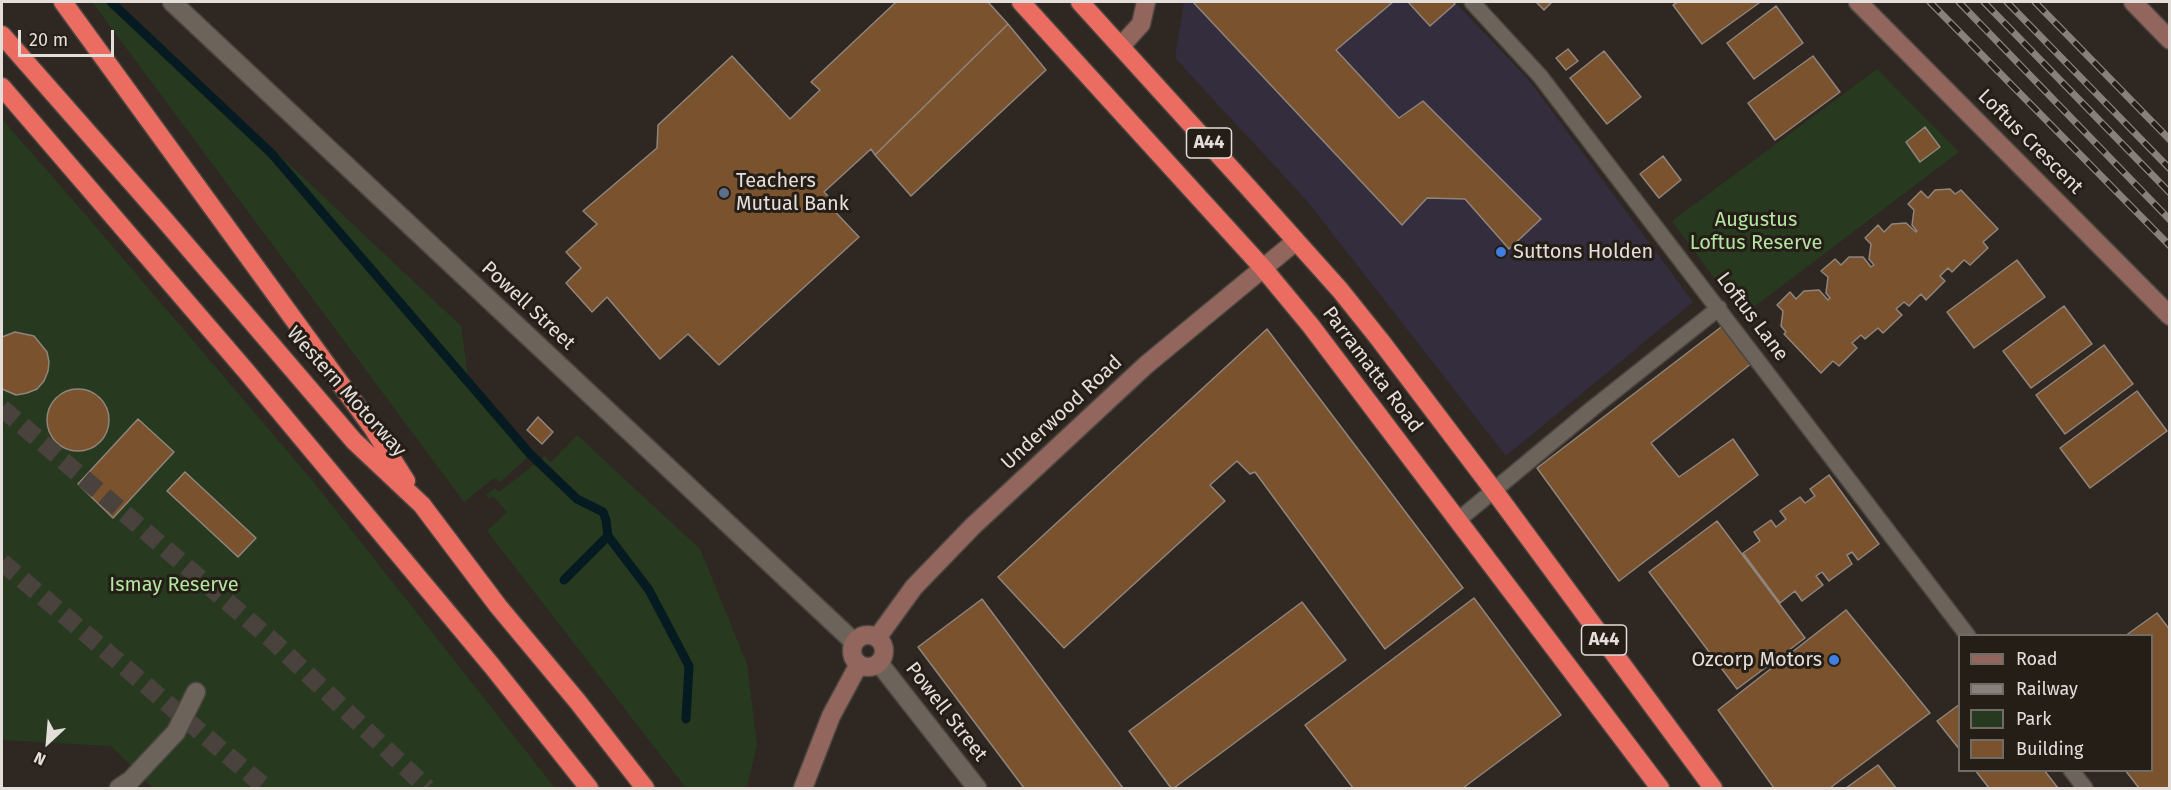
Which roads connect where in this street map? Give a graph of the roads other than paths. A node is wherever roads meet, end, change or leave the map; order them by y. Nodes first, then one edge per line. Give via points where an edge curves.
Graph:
1 (63, 2) edge
2 (172, 2) edge
3 (1021, 2) edge
4 (1080, 2) edge
5 (1146, 2) edge
6 (1472, 2) edge
7 (1858, 2) edge
8 (2133, 2) edge
9 (2, 35) edge
10 (2169, 40) edge
11 (1121, 46) junction
12 (2, 87) edge
13 (1296, 241) junction
14 (1263, 268) junction
15 (1719, 308) junction
16 (2169, 316) edge
17 (1495, 492) junction
18 (422, 506) junction
19 (1457, 521) junction
20 (1966, 634) edge
21 (878, 638) junction
22 (854, 642) junction
23 (879, 663) junction
24 (859, 664) junction
25 (196, 692) dead end
26 (2072, 772) edge
27 (643, 785) edge
28 (119, 789) edge
29 (590, 789) edge
30 (803, 789) edge
31 (977, 789) edge
32 (1660, 789) edge
33 (1713, 789) edge
34 (2085, 789) edge

1 - 18 highway via 365,417
2 - 22 street, Powell Street
3 - 14 highway, Parramatta Road / A44
4 - 11 highway, Parramatta Road / A44
5 - 11 main road via 1141,24
6 - 15 lane, Loftus Lane via 1540,76
7 - 16 main road, Loftus Crescent
8 - 10 main road
9 - 18 highway, Western Motorway via 354,441
11 - 13 highway, Parramatta Road / A44
12 - 29 highway via 246,371
13 - 14 main road, Underwood Road
13 - 17 highway, Parramatta Road / A44 via 1380,340
14 - 19 highway, Parramatta Road / A44
14 - 21 main road, Underwood Road via 1146,366 973,526 914,587
15 - 17 lane
15 - 20 lane, Loftus Lane
17 - 19 lane
17 - 33 highway, Parramatta Road / A44
18 - 27 highway, Western Motorway
19 - 32 highway, Parramatta Road / A44
21 - 22 main road via 867,634
21 - 23 main road via 884,647
22 - 24 main road via 853,657
23 - 24 main road via 868,667
23 - 31 street, Powell Street
24 - 30 main road via 831,716
25 - 28 street via 176,732
26 - 34 lane

